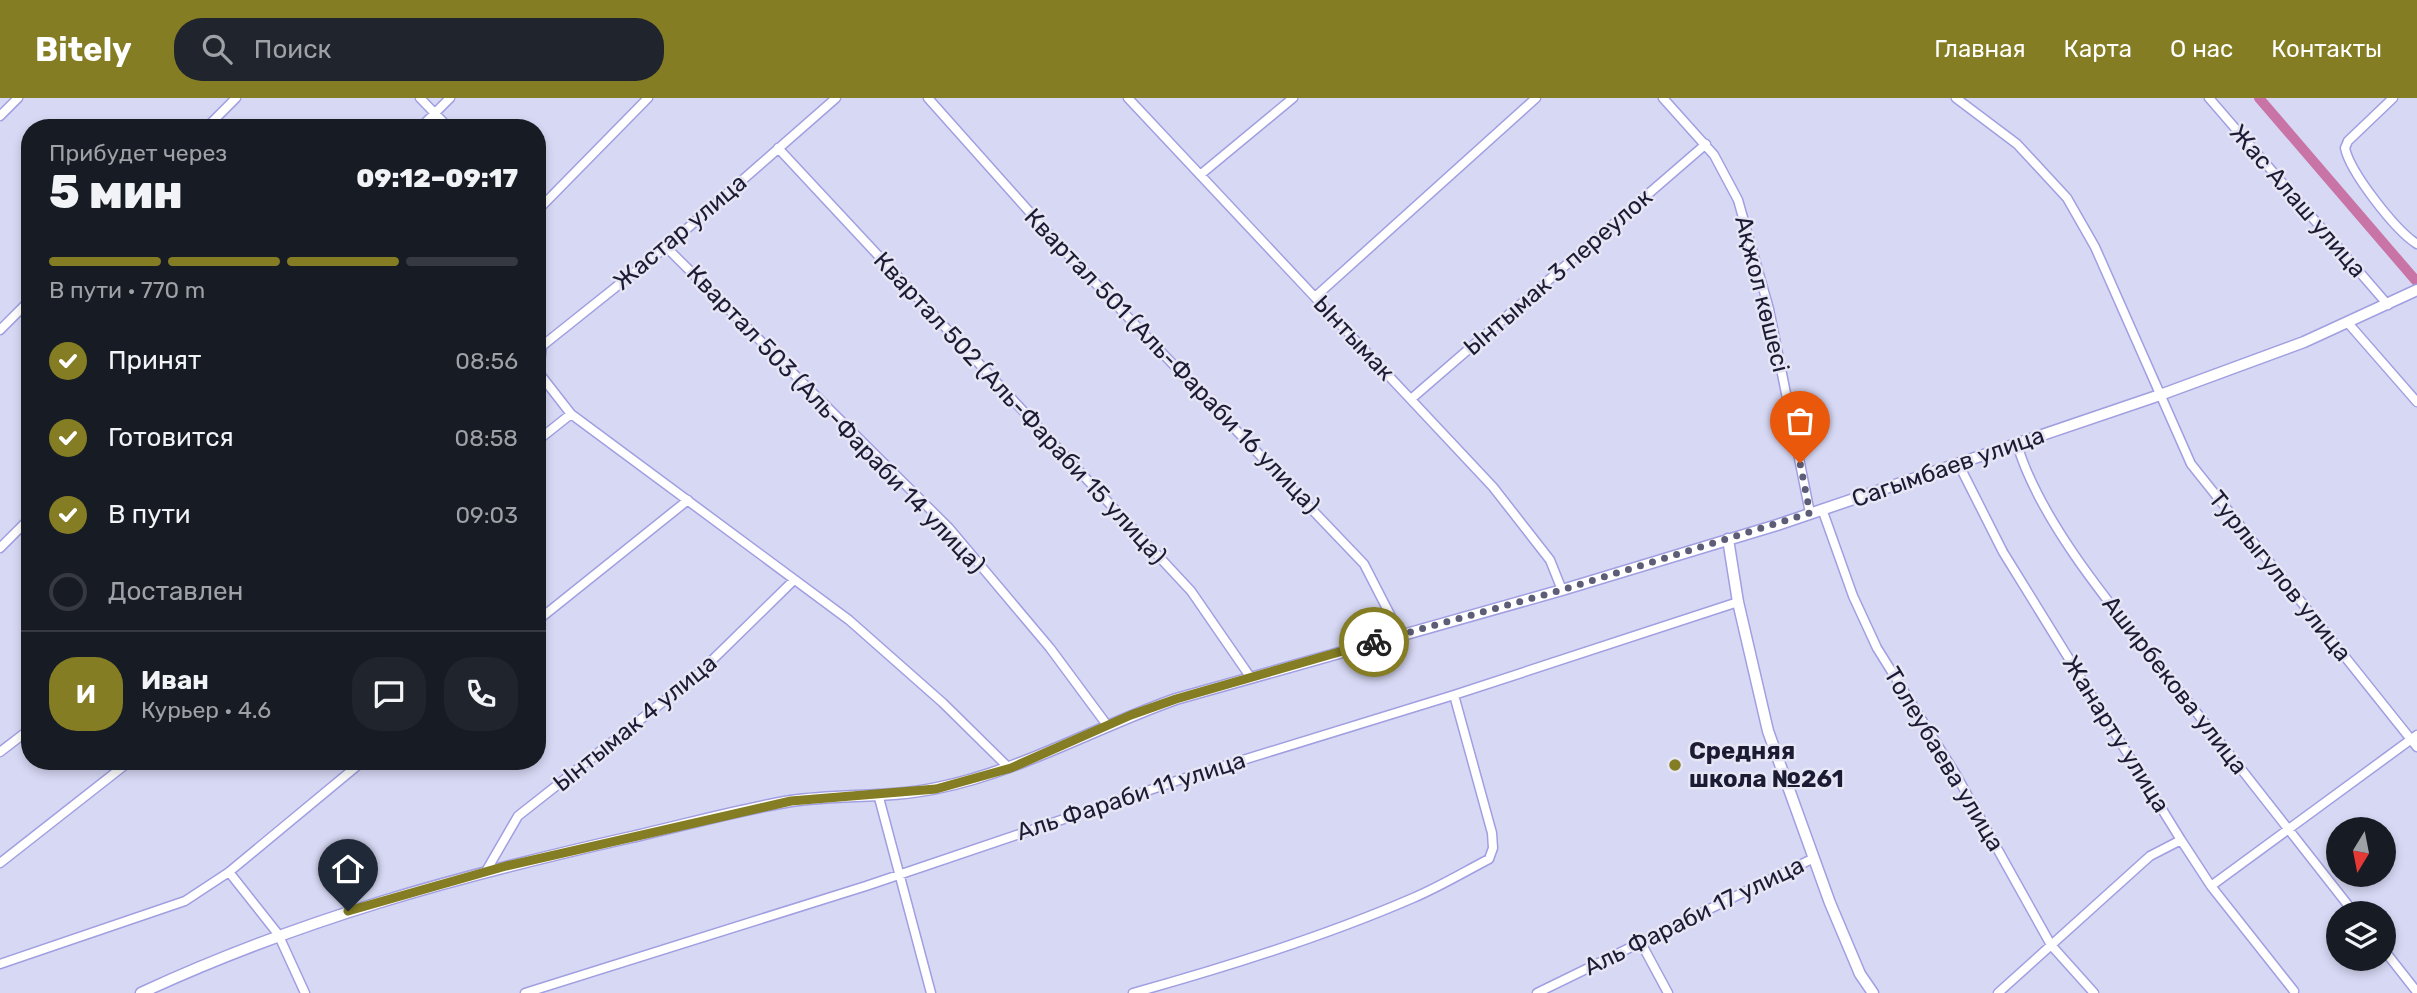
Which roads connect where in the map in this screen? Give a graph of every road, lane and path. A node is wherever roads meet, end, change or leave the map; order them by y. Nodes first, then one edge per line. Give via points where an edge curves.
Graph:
1 (18, 98) edge
2 (236, 98) edge
3 (420, 98) edge
4 (450, 98) edge
5 (648, 98) edge
6 (836, 98) edge
7 (928, 98) edge
8 (1128, 98) edge
9 (1293, 98) edge
10 (1536, 98) edge
11 (1956, 98) edge
12 (2209, 98) edge
13 (2393, 98) edge
14 (1665, 99) edge
15 (435, 113) junction
16 (0, 116) edge
17 (215, 119) edge
18 (429, 119) edge
19 (441, 119) edge
20 (1706, 144) junction
21 (778, 148) junction
22 (1200, 175) junction
23 (546, 202) edge
24 (2417, 244) edge
25 (666, 247) junction
26 (2417, 290) edge
27 (1315, 296) junction
28 (2388, 305) junction
29 (21, 309) edge
30 (2348, 323) junction
31 (0, 330) edge
32 (546, 343) edge
33 (546, 381) edge
34 (2160, 395) junction
35 (1411, 399) junction
36 (2417, 402) edge
37 (571, 414) junction
38 (546, 434) edge
39 (2017, 444) junction
40 (1958, 463) junction
41 (688, 500) junction
42 (1822, 509) junction
43 (1810, 513) junction
44 (21, 528) edge
45 (1728, 539) junction
46 (0, 548) edge
47 (794, 579) junction
48 (1562, 590) junction
49 (1738, 602) junction
50 (546, 614) edge
51 (1401, 634) junction
52 (1251, 678) junction
53 (1454, 695) junction
54 (1107, 726) junction
55 (21, 736) edge
56 (2415, 740) edge
57 (0, 752) edge
58 (1009, 768) junction
59 (119, 770) edge
60 (352, 770) edge
61 (878, 794) junction
62 (2287, 828) junction
63 (2181, 840) junction
64 (1814, 858) junction
65 (0, 863) edge
66 (229, 872) junction
67 (485, 873) junction
68 (897, 873) junction
69 (2211, 886) junction
70 (2345, 901) edge
71 (278, 934) junction
72 (1640, 940) junction
73 (2052, 945) junction
74 (0, 964) edge
75 (2396, 966) edge
76 (2294, 991) edge
77 (2415, 991) edge
78 (141, 993) edge
79 (305, 993) edge
80 (525, 993) edge
81 (931, 993) edge
82 (1133, 993) edge
83 (1537, 993) edge
84 (1668, 993) edge
85 (1873, 993) edge
86 (1998, 993) edge
87 (2094, 993) edge

1 - 16 street
2 - 17 street
3 - 15 street
4 - 15 street
5 - 23 street
6 - 21 street, Жастар улица
7 - 51 street, Квартал 501 (Аль-Фараби 16 улица) via 1058,244 1364,564
8 - 22 street, Ынтымак
9 - 22 street
10 - 27 street
11 - 34 street, Турлыгулов улица via 2017,144 2067,198 2095,247
12 - 28 street, Жас Алаш улица
13 - 24 street via 2347,141 2347,155 2399,227
14 - 20 street, Ақжол көшесі
15 - 18 street
15 - 19 street
20 - 35 street, Ынтымак 3 переулок
20 - 43 street, Ақжол көшесі via 1738,200 1762,285
21 - 25 street, Жастар улица
21 - 52 street, Квартал 502 (Аль-Фараби 15 улица) via 1191,591
22 - 27 street, Ынтымак
25 - 32 street, Жастар улица
25 - 54 street, Квартал 503 (Аль-Фараби 14 улица) via 949,528 1050,648
26 - 28 street, Сагымбаев улица
27 - 35 street, Ынтымак
28 - 30 street, Сагымбаев улица
29 - 31 street
30 - 34 street, Сагымбаев улица
30 - 36 street
33 - 37 street, Жастар улица
34 - 39 street, Сагымбаев улица
34 - 56 street, Турлыгулов улица via 2191,464
35 - 48 street, Ынтымак via 1533,536 1550,560
37 - 38 street
37 - 41 street
39 - 40 street, Сагымбаев улица
39 - 62 street, Аширбекова улица via 2046,509 2108,600
40 - 42 street, Сагымбаев улица
40 - 63 street, Жанарту улица via 2003,552
41 - 47 street
41 - 50 street
42 - 43 street, Сагымбаев улица
42 - 73 street, Толеубаева улица via 1877,648 1955,773
43 - 45 street, Сагымбаев улица
44 - 46 street
45 - 48 street, Сагымбаев улица
45 - 49 street
47 - 58 street via 943,703
47 - 67 street, Ынтымак 4 улица via 697,675 518,816
48 - 51 street, Сагымбаев улица
49 - 53 street, Аль Фараби 11 улица
49 - 64 street via 1768,731
51 - 52 street, Сагымбаев улица
52 - 54 street, Сагымбаев улица via 1176,699
53 - 68 street, Аль Фараби 11 улица
53 - 82 street via 1492,833 1489,859 1414,898 1220,968
54 - 58 street, Сагымбаев улица
55 - 57 street
56 - 62 street
58 - 61 street, Сагымбаев улица via 936,789
59 - 65 street
60 - 66 street
61 - 67 street, Сагымбаев улица via 791,801
61 - 68 street
62 - 69 street
62 - 70 street, Аширбекова улица
63 - 69 street, Жанарту улица
63 - 73 street via 2150,856
64 - 72 street, Аль Фараби 17 улица
64 - 85 street via 1860,974
66 - 71 street
66 - 74 street via 185,901
67 - 71 street, Сагымбаев улица via 441,882
68 - 80 street, Аль Фараби 11 улица
68 - 81 street
69 - 76 street, Жанарту улица
71 - 78 street, Сагымбаев улица
71 - 79 street
72 - 83 street, Аль Фараби 17 улица
72 - 84 street
73 - 86 street
73 - 87 street, Толеубаева улица
75 - 77 street

